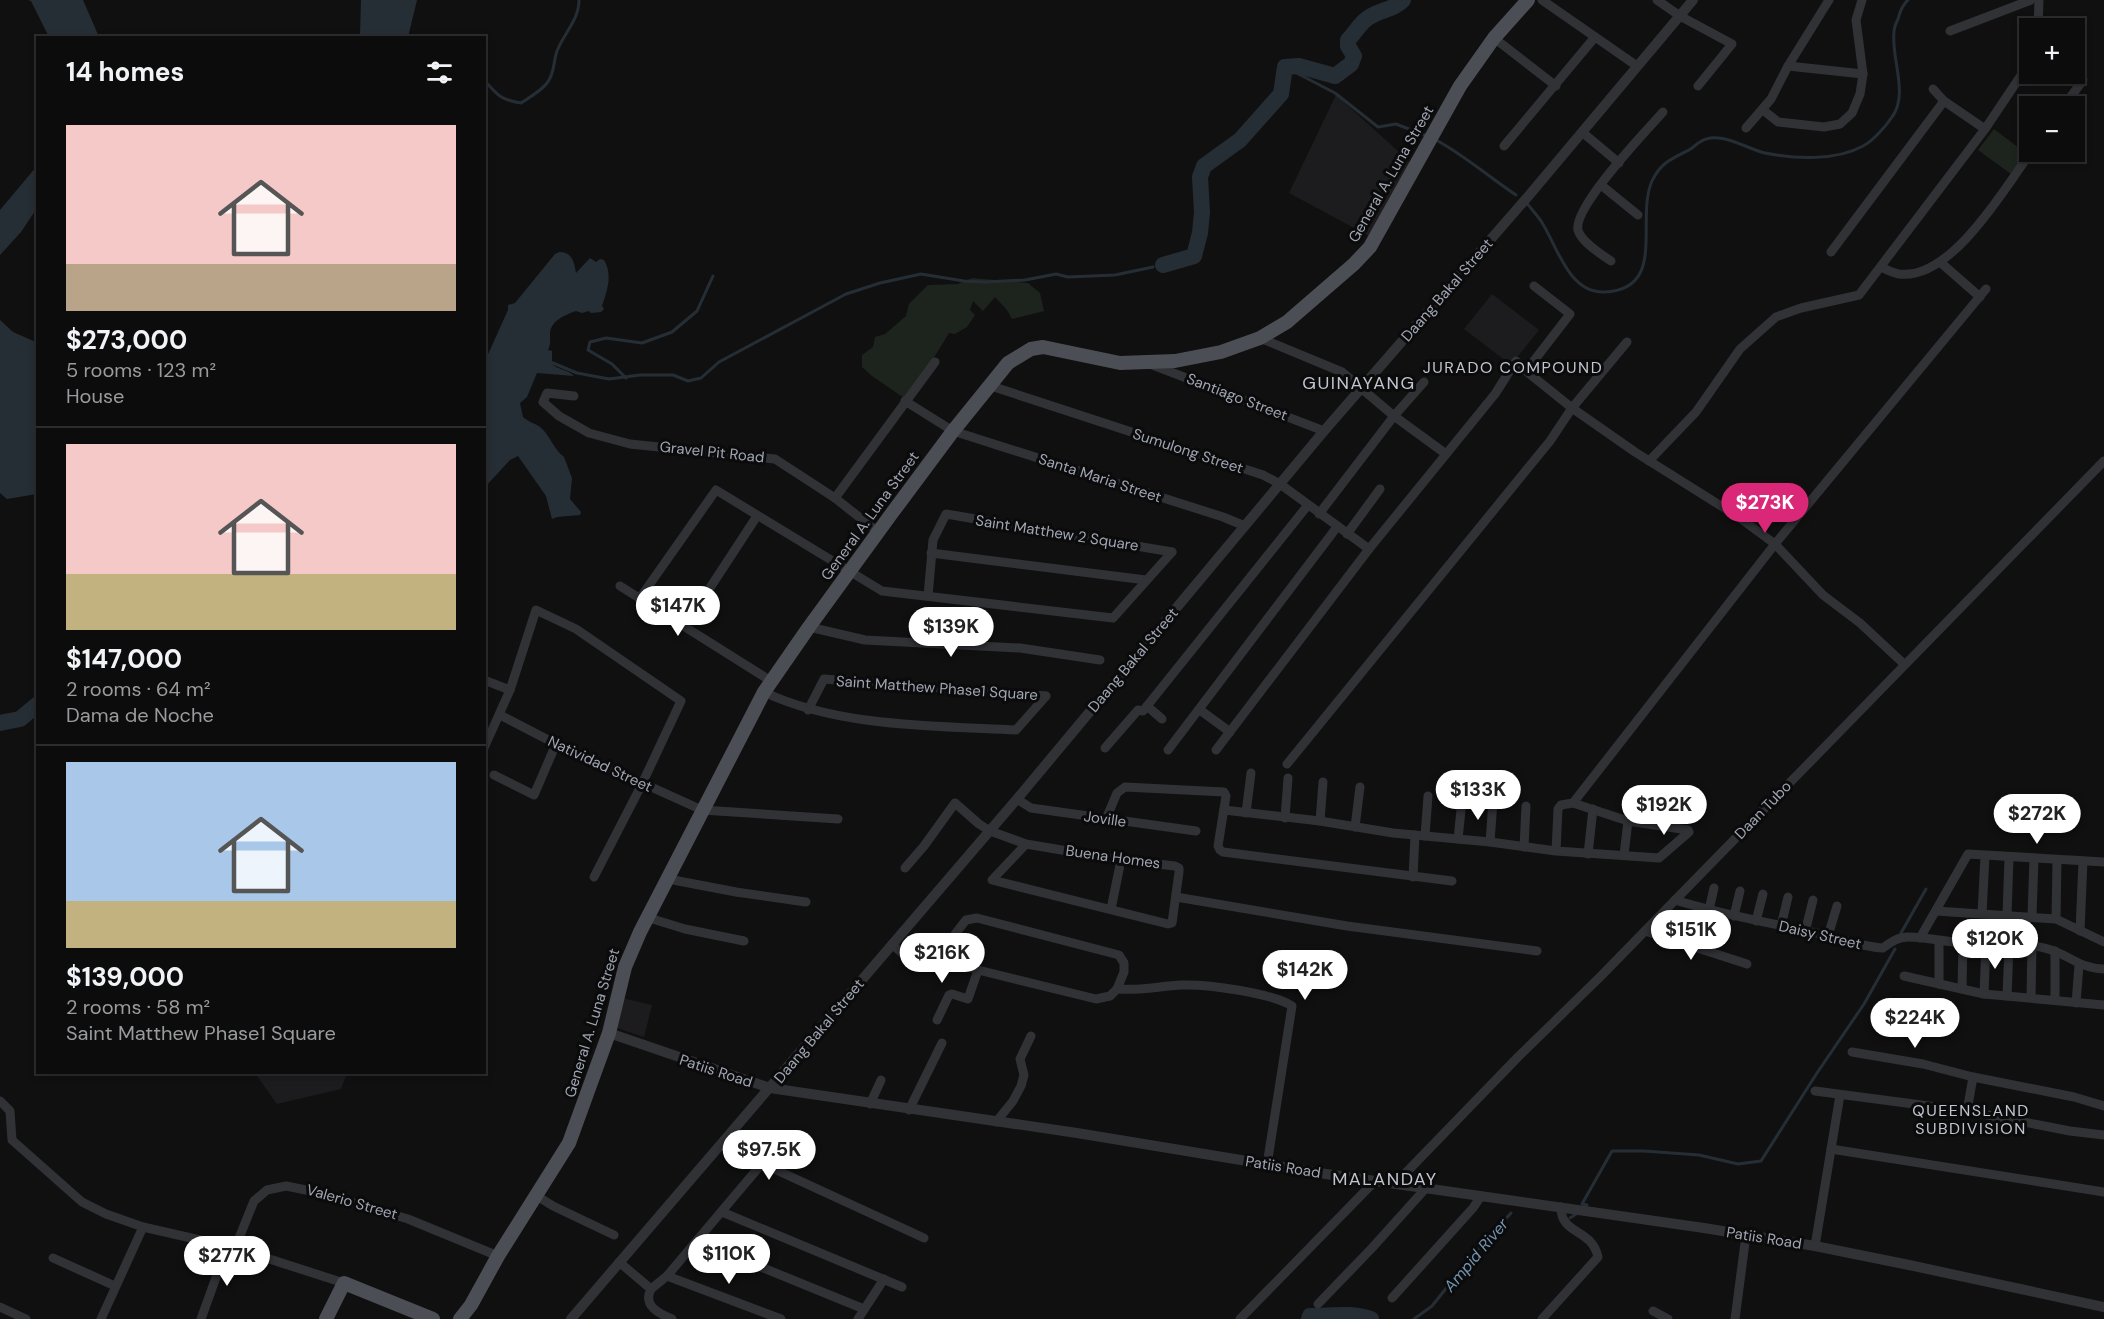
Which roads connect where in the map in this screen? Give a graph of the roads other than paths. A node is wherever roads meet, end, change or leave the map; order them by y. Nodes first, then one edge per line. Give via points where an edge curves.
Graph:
1 (1528, 0) edge
2 (1542, 0) edge
3 (1657, 0) edge
4 (1693, 0) edge
5 (1829, 0) edge
6 (1862, 0) edge
7 (2031, 0) edge
8 (2039, 0) edge
9 (1680, 16) junction
10 (2038, 18) edge
11 (1950, 31) dead end
12 (1595, 37) junction
13 (1494, 38) junction
14 (1637, 66) junction
15 (1788, 66) junction
16 (1863, 74) junction
17 (2019, 78) edge
18 (1556, 86) junction
19 (1698, 86) dead end
20 (1933, 89) dead end
21 (1944, 100) junction
22 (1763, 110) junction
23 (1663, 112) dead end
24 (1746, 128) dead end
25 (1985, 129) junction
26 (1582, 132) junction
27 (1504, 146) dead end
28 (2024, 162) edge
29 (1619, 163) junction
30 (1601, 185) junction
31 (1638, 215) dead end
32 (1831, 252) dead end
33 (1611, 261) dead end
34 (1940, 262) junction
35 (1881, 267) junction
36 (1534, 286) dead end
37 (1986, 289) dead end
38 (1980, 297) junction
39 (1260, 338) junction
40 (1627, 342) dead end
41 (934, 362) dead end
42 (1149, 363) junction
43 (1526, 371) junction
44 (1424, 382) dead end
45 (991, 386) junction
46 (1362, 388) junction
47 (574, 396) dead end
48 (905, 401) junction
49 (1572, 408) junction
50 (1394, 416) junction
51 (953, 431) junction
52 (1324, 431) junction
53 (1446, 454) junction
54 (1649, 461) junction
55 (2104, 461) edge
56 (1280, 484) junction
57 (1380, 489) dead end
58 (835, 498) junction
59 (1308, 505) junction
60 (1319, 514) junction
61 (757, 516) junction
62 (1245, 526) junction
63 (1337, 527) junction
64 (878, 532) junction
65 (1347, 534) junction
66 (1775, 544) junction
67 (1369, 549) junction
68 (931, 553) junction
69 (850, 571) junction
70 (1146, 580) junction
71 (620, 586) dead end
72 (928, 596) junction
73 (640, 598) junction
74 (685, 626) junction
75 (809, 627) junction
76 (1100, 660) dead end
77 (1904, 664) junction
78 (486, 681) edge
79 (768, 687) junction
80 (510, 690) junction
81 (1147, 706) junction
82 (808, 710) junction
83 (1200, 710) junction
84 (500, 715) junction
85 (1162, 719) dead end
86 (1230, 732) junction
87 (486, 744) edge
88 (556, 744) junction
89 (1105, 748) dead end
90 (1168, 750) dead end
91 (1216, 750) dead end
92 (1287, 764) dead end
93 (1251, 773) dead end
94 (494, 775) dead end
95 (1288, 778) dead end
96 (1323, 782) dead end
97 (642, 784) junction
98 (1360, 787) dead end
99 (1428, 796) dead end
100 (1017, 799) junction
101 (1462, 800) dead end
102 (1493, 801) dead end
103 (1573, 803) junction
104 (1526, 806) dead end
105 (1593, 809) junction
106 (702, 810) junction
107 (1224, 810) junction
108 (1246, 813) junction
109 (1285, 818) junction
110 (838, 819) dead end
111 (1106, 819) junction
112 (1320, 821) junction
113 (1628, 821) junction
114 (1355, 827) junction
115 (990, 831) junction
116 (1196, 831) dead end
117 (1420, 836) junction
118 (1458, 839) junction
119 (1490, 842) junction
120 (1026, 844) junction
121 (1524, 847) junction
122 (1556, 851) junction
123 (1588, 854) junction
124 (1624, 855) junction
125 (1985, 856) junction
126 (2009, 857) junction
127 (2034, 858) junction
128 (1121, 860) junction
129 (2057, 860) junction
130 (2083, 861) junction
131 (2104, 862) edge
132 (905, 868) dead end
133 (594, 877) dead end
134 (1413, 877) junction
135 (668, 879) junction
136 (1452, 881) dead end
137 (1714, 888) dead end
138 (1740, 891) dead end
139 (1763, 894) dead end
140 (1176, 897) junction
141 (1788, 897) dead end
142 (1675, 900) junction
143 (1813, 900) dead end
144 (806, 902) dead end
145 (1837, 906) dead end
146 (1111, 909) junction
147 (1709, 910) junction
148 (1936, 911) junction
149 (1982, 914) junction
150 (2007, 915) junction
151 (1734, 916) junction
152 (2032, 916) junction
153 (646, 917) junction
154 (2056, 919) junction
155 (1756, 921) junction
156 (1781, 926) junction
157 (1645, 931) junction
158 (2080, 931) junction
159 (1805, 932) junction
160 (1828, 936) junction
161 (1920, 938) junction
162 (1939, 940) junction
163 (744, 941) dead end
164 (2104, 942) edge
165 (1963, 943) junction
166 (892, 944) junction
167 (1986, 944) junction
168 (2009, 946) junction
169 (2032, 946) junction
170 (1537, 951) dead end
171 (2055, 951) junction
172 (938, 956) junction
173 (1747, 964) dead end
174 (2079, 965) junction
175 (2104, 969) edge
176 (978, 970) junction
177 (1904, 976) dead end
178 (1939, 984) junction
179 (1117, 989) junction
180 (1962, 989) junction
181 (1984, 994) junction
182 (2007, 996) junction
183 (2031, 997) junction
184 (2055, 999) junction
185 (2076, 1003) junction
186 (2104, 1005) edge
187 (937, 1020) dead end
188 (609, 1033) junction
189 (1031, 1036) dead end
190 (942, 1042) dead end
191 (1852, 1052) dead end
192 (1973, 1077) junction
193 (881, 1080) dead end
194 (770, 1088) junction
195 (1815, 1091) dead end
196 (1840, 1095) junction
197 (0, 1101) edge
198 (870, 1104) junction
199 (2104, 1106) edge
200 (909, 1110) junction
201 (1967, 1111) junction
202 (996, 1122) junction
203 (2104, 1135) edge
204 (1831, 1149) junction
205 (1267, 1165) junction
206 (1375, 1181) junction
207 (1395, 1184) junction
208 (1426, 1188) junction
209 (2104, 1192) edge
210 (537, 1196) junction
211 (1481, 1196) junction
212 (1561, 1207) junction
213 (722, 1212) junction
214 (143, 1227) junction
215 (614, 1234) dead end
216 (1746, 1235) junction
217 (924, 1238) dead end
218 (697, 1241) junction
219 (1815, 1246) junction
220 (231, 1247) junction
221 (498, 1256) junction
222 (53, 1258) dead end
223 (619, 1262) junction
224 (667, 1276) junction
225 (884, 1279) junction
226 (344, 1284) junction
227 (115, 1286) junction
228 (902, 1287) dead end
229 (651, 1289) junction
230 (1392, 1298) dead end
231 (1318, 1304) dead end
232 (0, 1307) edge
233 (2104, 1307) edge
234 (864, 1309) junction
235 (1653, 1311) dead end
236 (413, 1316) edge
237 (26, 1319) edge
238 (101, 1319) edge
239 (201, 1319) edge
240 (326, 1319) edge
241 (433, 1319) edge
242 (460, 1319) edge
243 (572, 1319) edge
244 (672, 1319) edge
245 (782, 1319) edge
246 (858, 1319) edge
247 (1240, 1319) edge
248 (1542, 1319) edge
249 (1668, 1319) edge
250 (1735, 1319) edge

1 - 13 main road, General A. Luna Street
2 - 12 street
3 - 9 street
4 - 9 street, Daang Bakal Street
5 - 15 street
6 - 16 street via 1856,20
7 - 11 street
8 - 10 street
9 - 14 street, Daang Bakal Street
9 - 19 street via 1732,45
12 - 14 street
12 - 18 street
13 - 18 street
13 - 39 main road, General A. Luna Street via 1460,86 1363,256 1287,322
14 - 26 street, Daang Bakal Street
15 - 16 street
15 - 22 street
16 - 22 street via 1852,113 1840,124 1824,128 1778,122
17 - 25 street
18 - 27 street
20 - 21 street
21 - 25 street
21 - 32 street
22 - 24 street
23 - 29 street
25 - 35 street
26 - 29 street
26 - 46 street, Daang Bakal Street
28 - 34 street via 1968,239
29 - 30 street
30 - 31 street
30 - 33 street via 1578,220 1578,232
34 - 35 street via 1914,273 1898,274
34 - 38 street
35 - 54 street via 1859,295 1776,316 1740,349 1696,412
36 - 43 street via 1570,314
37 - 38 street
38 - 66 street
39 - 42 main road, General A. Luna Street via 1193,359
39 - 46 street via 1342,372
40 - 49 street
41 - 48 street
42 - 45 main road, General A. Luna Street via 1100,360 1043,347 1031,349 1008,363
42 - 52 street, Santiago Street
43 - 49 street
43 - 53 street via 1516,361 1495,394
44 - 50 street
45 - 51 main road, General A. Luna Street
45 - 56 street, Sumulong Street via 1263,475
46 - 50 street
46 - 52 street, Daang Bakal Street
47 - 58 street, Gravel Pit Road via 545,394 544,405 589,433 630,444 775,459
48 - 51 street, Santa Maria Street
48 - 58 street
49 - 54 street
49 - 92 street via 1550,441
50 - 53 street
50 - 60 street
51 - 62 street, Santa Maria Street
51 - 64 main road, General A. Luna Street
52 - 56 street, Daang Bakal Street
53 - 67 street
54 - 66 street
55 - 77 street, Daan Tubo
56 - 59 street, Sumulong Street
56 - 62 street, Daang Bakal Street
57 - 65 street
58 - 64 street, Gravel Pit Road
59 - 60 street, Sumulong Street
59 - 81 street
60 - 63 street, Sumulong Street
61 - 69 street, Saint Matthew 2 Square
61 - 73 street, Saint Matthew 2 Square via 716,489
61 - 74 street
62 - 100 street, Daang Bakal Street
63 - 65 street, Sumulong Street
63 - 83 street
64 - 69 main road, General A. Luna Street
65 - 67 street, Sumulong Street
66 - 77 street via 1823,595
66 - 103 street
67 - 86 street
68 - 70 street
68 - 70 street, Saint Matthew 2 Square via 946,514 1172,552
68 - 72 street, Saint Matthew 2 Square
69 - 72 street, Saint Matthew 2 Square via 882,591
69 - 75 main road, General A. Luna Street
70 - 72 street, Saint Matthew 2 Square via 1113,618
71 - 73 street, Saint Matthew Phase1 Square
73 - 74 street, Saint Matthew Phase1 Square
74 - 79 street, Saint Matthew Phase1 Square
75 - 76 street via 865,640 1020,648
75 - 79 main road, General A. Luna Street
77 - 142 street, Daan Tubo
78 - 80 street
79 - 82 street, Saint Matthew Phase1 Square
79 - 106 main road, General A. Luna Street
80 - 84 street
80 - 97 street via 536,610 576,629 681,701
81 - 85 street
81 - 89 street via 1138,710
82 - 82 street, Saint Matthew Phase1 Square via 907,725 1016,730 1046,696 824,679
83 - 86 street
83 - 90 street
84 - 87 street
84 - 88 street, Natividad Street
86 - 91 street
88 - 94 street via 534,795
88 - 97 street, Natividad Street
93 - 108 street
95 - 109 street
96 - 112 street
97 - 106 street, Natividad Street
97 - 133 street
98 - 114 street
99 - 117 street
100 - 111 street, Joville via 1031,808
100 - 115 street, Daang Bakal Street
101 - 118 street
102 - 119 street
103 - 105 street
103 - 122 street via 1558,809
104 - 121 street
105 - 113 street
105 - 123 street
106 - 110 street, Natividad Street
106 - 135 main road, General A. Luna Street
107 - 108 street
107 - 111 street via 1224,792 1129,786 1117,793
107 - 134 street via 1218,846 1223,852
108 - 109 street
109 - 112 street
111 - 116 street, Joville
112 - 114 street
113 - 124 street
113 - 124 street via 1689,832 1659,858
114 - 117 street
115 - 120 street, Buena Homes
115 - 132 street, Buena Homes via 955,803
115 - 166 street, Daang Bakal Street
117 - 118 street
117 - 134 street
118 - 119 street
119 - 121 street
120 - 128 street, Buena Homes
120 - 146 street via 992,880
121 - 122 street
122 - 123 street
123 - 124 street
125 - 126 street
125 - 148 street via 1968,854
125 - 149 street
126 - 127 street
126 - 150 street
127 - 129 street
127 - 152 street
128 - 140 street, Buena Homes via 1179,868
128 - 146 street
129 - 130 street
129 - 154 street
130 - 131 street
130 - 158 street
134 - 136 street
135 - 144 street
135 - 153 main road, General A. Luna Street
137 - 147 street
138 - 151 street
139 - 155 street
140 - 146 street, Buena Homes via 1172,923 1168,924
140 - 170 street via 1347,926
141 - 156 street
142 - 147 street, Daisy Street
142 - 157 street, Daan Tubo
143 - 159 street
145 - 160 street
147 - 151 street, Daisy Street
148 - 149 street
148 - 161 street
149 - 150 street
150 - 152 street
151 - 155 street, Daisy Street
152 - 154 street
153 - 163 street
153 - 188 main road, General A. Luna Street via 625,967
154 - 158 street
155 - 156 street, Daisy Street
156 - 159 street, Daisy Street
157 - 173 street
157 - 207 street, Daan Tubo
158 - 164 street
159 - 160 street, Daisy Street
160 - 161 street, Daisy Street via 1883,948 1896,939
161 - 162 street, Daisy Street
162 - 165 street, Daisy Street
162 - 178 street
165 - 167 street, Daisy Street
165 - 180 street
166 - 172 street via 915,965 926,966
166 - 194 street, Daang Bakal Street
167 - 168 street, Daisy Street
167 - 181 street
168 - 169 street, Daisy Street
168 - 182 street
169 - 171 street, Daisy Street
169 - 183 street
171 - 174 street, Daisy Street
171 - 184 street
172 - 176 street
172 - 179 street via 966,920 983,919 1119,954 1124,972
174 - 175 street, Daisy Street
174 - 185 street
176 - 179 street via 1096,999 1110,996
176 - 187 street via 968,999 949,995
177 - 178 street
178 - 180 street
179 - 205 street via 1212,987 1275,998 1292,1006
180 - 181 street
181 - 182 street
182 - 183 street
183 - 184 street
184 - 185 street
185 - 186 street
188 - 194 street, Patiis Road
188 - 210 main road, General A. Luna Street via 569,1143
189 - 202 street via 1020,1059 1024,1075 1021,1086
190 - 200 street
191 - 192 street
192 - 199 street
192 - 201 street
193 - 198 street
194 - 198 street, Patiis Road
194 - 223 street, Daang Bakal Street
195 - 196 street
196 - 201 street
196 - 204 street
197 - 214 street via 10,1110 12,1140 32,1159 87,1205
198 - 200 street, Patiis Road
200 - 202 street, Patiis Road
201 - 203 street
202 - 205 street, Patiis Road
204 - 209 street
204 - 219 street
205 - 206 street, Patiis Road
206 - 207 street, Patiis Road
206 - 247 street
207 - 208 street, Patiis Road
208 - 211 street, Patiis Road
208 - 231 street
210 - 215 street
210 - 221 main road, General A. Luna Street
211 - 212 street, Patiis Road
211 - 230 street
212 - 216 street, Patiis Road
212 - 248 street via 1565,1224 1591,1241 1598,1257
213 - 217 street via 759,1167 766,1166
213 - 218 street
213 - 225 street
214 - 220 street
214 - 227 street
216 - 219 street, Patiis Road
216 - 250 street
218 - 224 street
218 - 234 street
219 - 233 street, Patiis Road
220 - 221 street, Valerio Street via 254,1201 267,1191 286,1186 365,1204
220 - 226 street
220 - 239 street, Valerio Street
221 - 242 main road, General A. Luna Street
222 - 227 street
223 - 229 street
223 - 243 street, Daang Bakal Street
224 - 229 street
224 - 245 street
225 - 228 street
225 - 234 street
226 - 236 main road
226 - 240 main road
227 - 238 street
229 - 244 street via 648,1296 652,1308
232 - 237 street
234 - 246 street
235 - 249 street
236 - 241 main road

